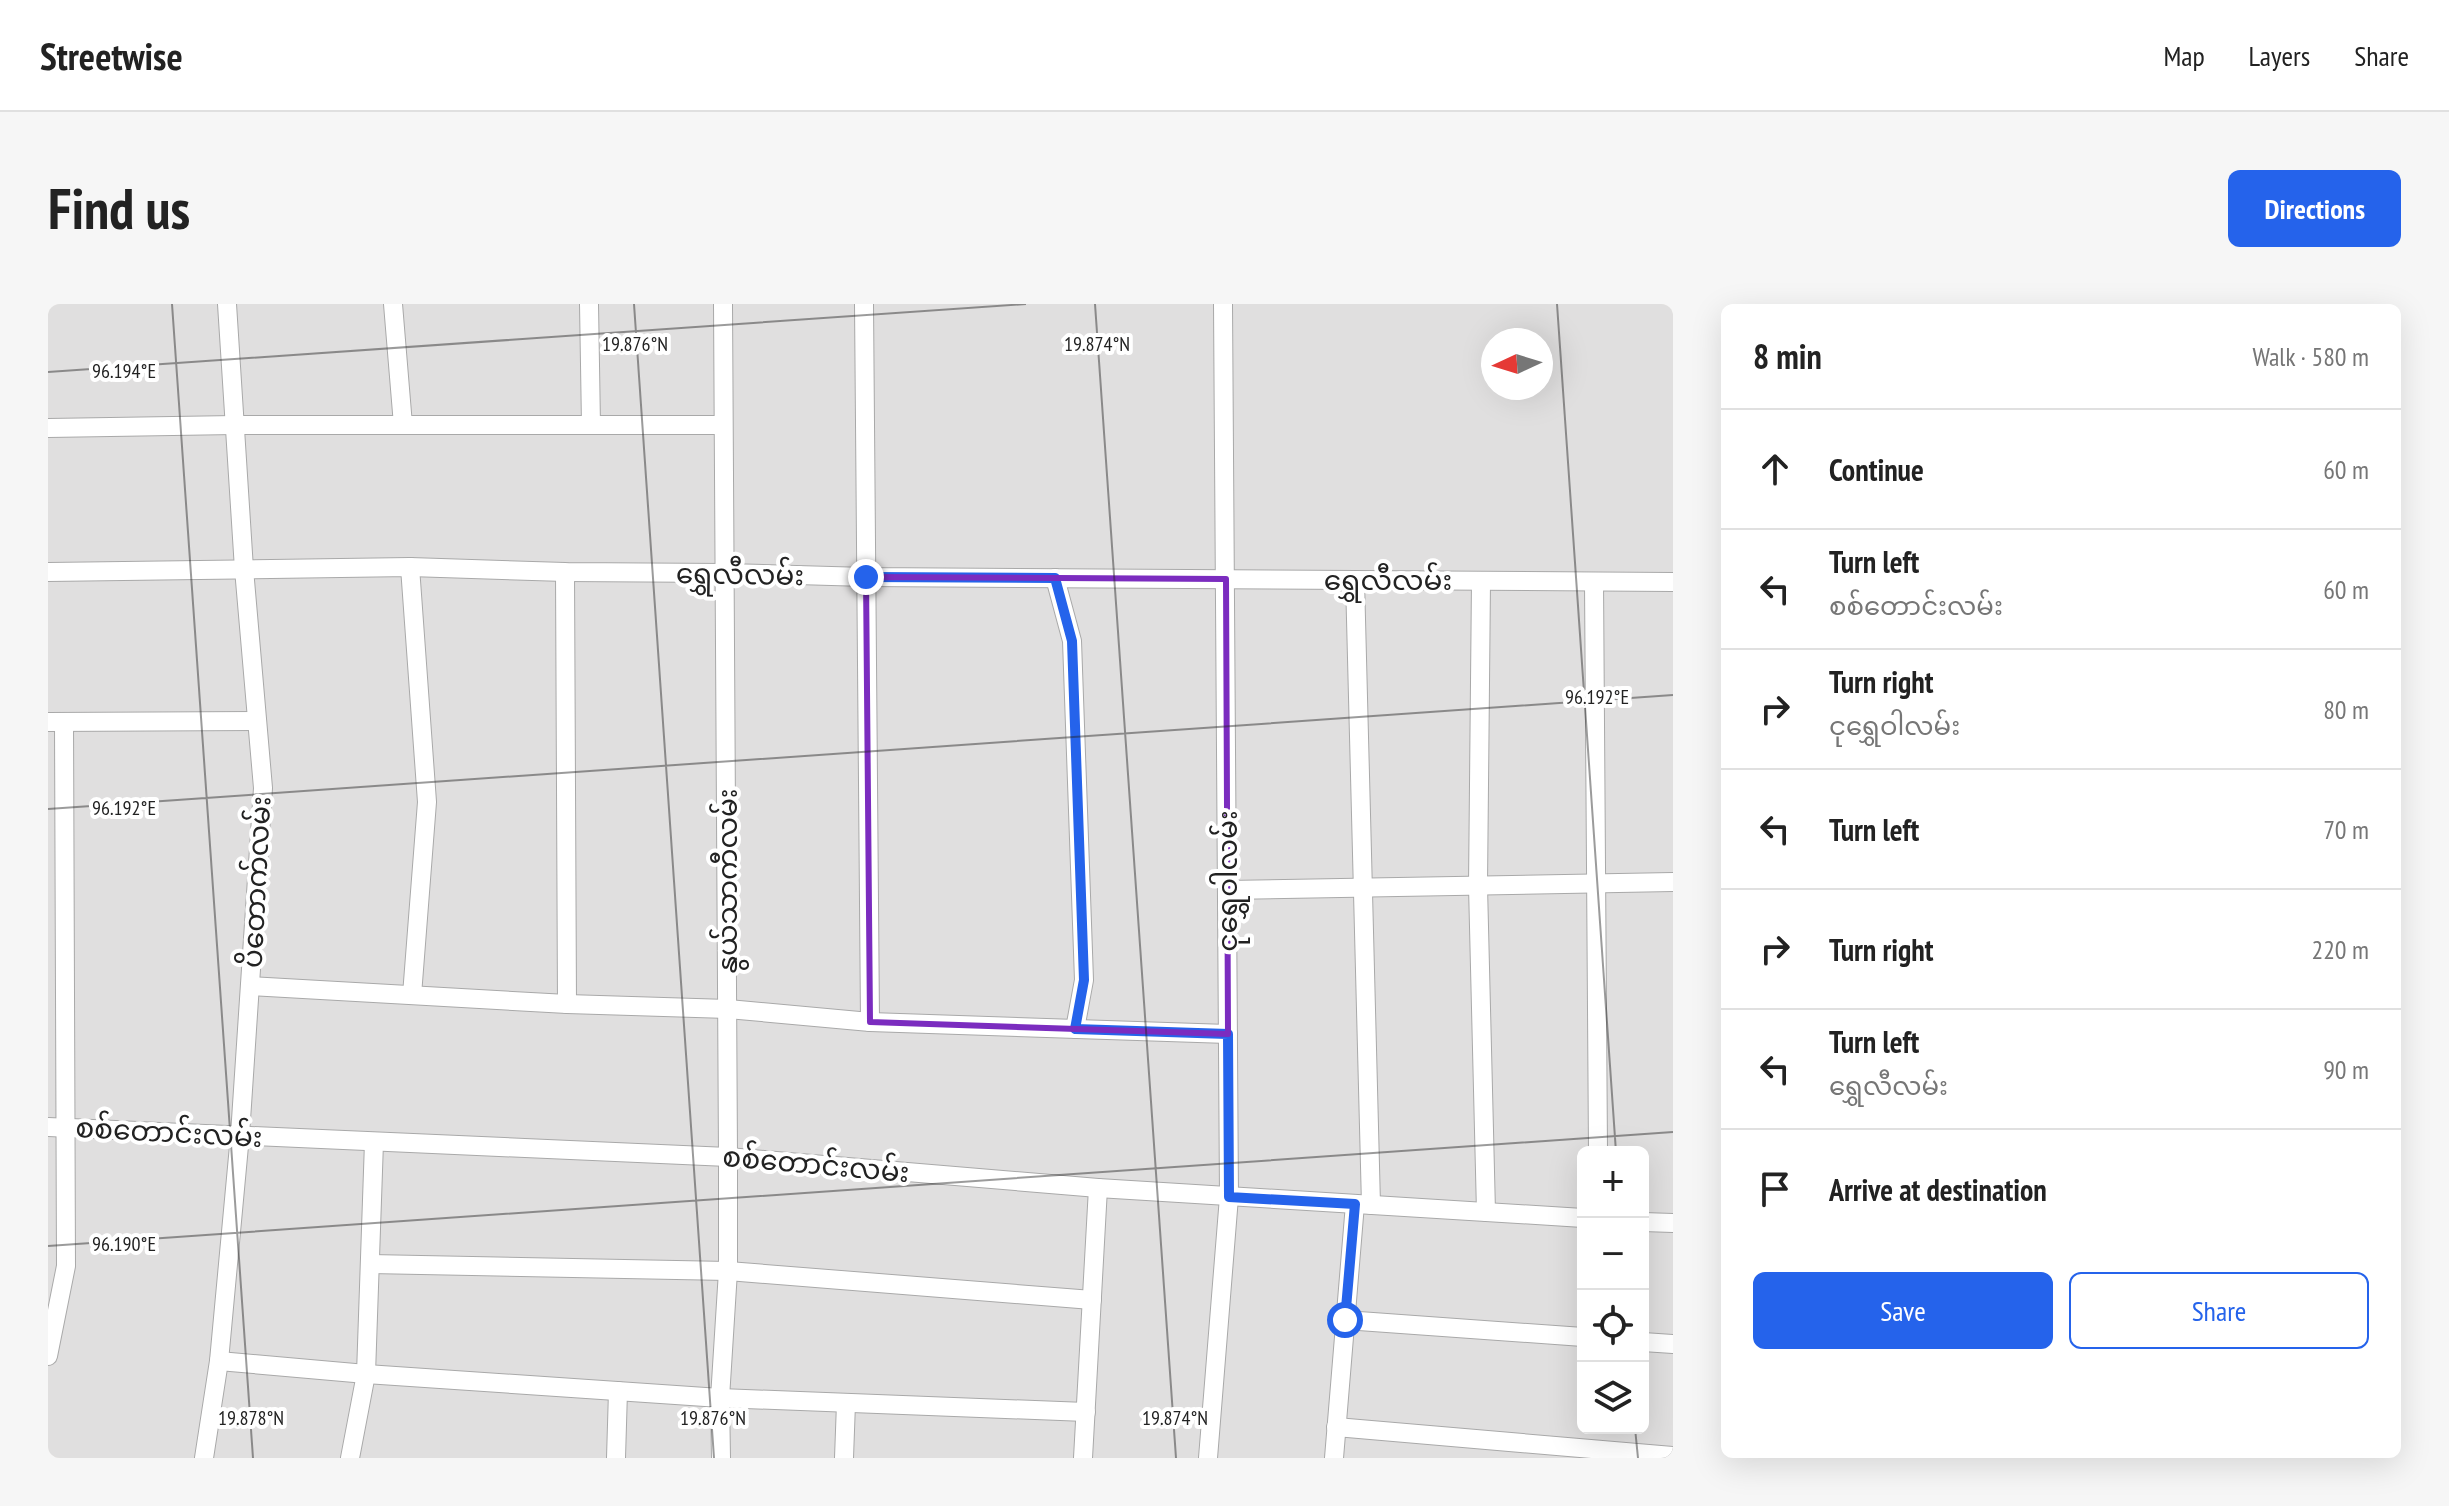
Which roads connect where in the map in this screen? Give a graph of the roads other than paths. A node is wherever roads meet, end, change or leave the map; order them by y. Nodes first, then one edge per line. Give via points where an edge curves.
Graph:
1 (227, 304) edge
2 (393, 304) edge
3 (589, 304) edge
4 (723, 304) edge
5 (864, 304) edge
6 (1223, 304) edge
7 (235, 425) junction
8 (403, 425) junction
9 (591, 425) junction
10 (722, 425) junction
11 (48, 428) edge
12 (410, 567) junction
13 (244, 569) junction
14 (48, 572) edge
15 (565, 572) junction
16 (726, 573) junction
17 (866, 577) junction
18 (1055, 578) junction
19 (1226, 579) junction
20 (1355, 580) junction
21 (1481, 581) junction
22 (1594, 582) junction
23 (1673, 582) edge
24 (257, 721) junction
25 (56, 722) edge
26 (1673, 882) edge
27 (1598, 883) junction
28 (1478, 886) junction
29 (1361, 888) junction
30 (1227, 890) junction
31 (250, 986) junction
32 (412, 995) junction
33 (567, 1004) junction
34 (728, 1009) junction
35 (870, 1022) junction
36 (1075, 1029) junction
37 (1228, 1034) junction
38 (57, 1127) edge
39 (240, 1135) junction
40 (374, 1142) junction
41 (1598, 1146) edge
42 (728, 1157) junction
43 (1098, 1188) junction
44 (1229, 1197) junction
45 (1363, 1205) junction
46 (1486, 1212) junction
47 (1577, 1218) edge
48 (1649, 1222) edge
49 (1673, 1223) edge
50 (370, 1264) junction
51 (728, 1271) junction
52 (1092, 1300) junction
53 (1345, 1320) junction
54 (1577, 1337) edge
55 (1649, 1342) edge
56 (1673, 1344) edge
57 (48, 1356) edge
58 (219, 1361) junction
59 (366, 1374) junction
60 (618, 1391) junction
61 (720, 1398) junction
62 (846, 1403) junction
63 (1086, 1412) junction
64 (1336, 1427) junction
65 (1673, 1456) edge
66 (204, 1458) edge
67 (350, 1458) edge
68 (616, 1458) edge
69 (721, 1458) edge
70 (844, 1458) edge
71 (1083, 1458) edge
72 (1208, 1458) edge
73 (1334, 1458) edge

1 - 7 street, ပိတောက်လမ်း
2 - 8 street
3 - 9 street
4 - 10 street, နွယ်သာကီလမ်း
5 - 17 street
6 - 19 street, ငုရွှေဝါလမ်း
7 - 8 street
7 - 11 street
7 - 13 street, ပိတောက်လမ်း
8 - 9 street
9 - 10 street
10 - 16 street, နွယ်သာကီလမ်း
12 - 13 street, ရွှေလီလမ်း
12 - 15 street, ရွှေလီလမ်း
12 - 32 street via 427,802
13 - 14 street, ရွှေလီလမ်း
13 - 24 street, ပိတောက်လမ်း
15 - 16 street, ရွှေလီလမ်း
15 - 33 street
16 - 17 street, ရွှေလီလမ်း
16 - 34 street, နွယ်သာကီလမ်း
17 - 18 street, ရွှေလီလမ်း
17 - 35 street
18 - 19 street, ရွှေလီလမ်း
18 - 36 street via 1072,641 1084,980
19 - 20 street, ရွှေလီလမ်း
19 - 30 street, ငုရွှေဝါလမ်း
20 - 21 street, ရွှေလီလမ်း
20 - 29 street
21 - 22 street, ရွှေလီလမ်း
21 - 28 street
22 - 23 street, ရွှေလီလမ်း
22 - 27 street
24 - 25 street
24 - 31 street, ပိတောက်လမ်း via 263,788
25 - 38 street
26 - 27 street
27 - 28 street
27 - 41 street
28 - 29 street
28 - 46 street
29 - 30 street
29 - 45 street
30 - 37 street, ငုရွှေဝါလမ်း
31 - 32 street
31 - 39 street, ပိတောက်လမ်း
32 - 33 street
33 - 34 street
34 - 35 street
34 - 42 street, နွယ်သာကီလမ်း
35 - 36 street
36 - 37 street
37 - 44 street, ငုရွှေဝါလမ်း
38 - 39 street, စစ်တောင်းလမ်း
38 - 57 street via 66,1266
39 - 40 street, စစ်တောင်းလမ်း
39 - 58 street, ပိတောက်လမ်း
40 - 42 street, စစ်တောင်းလမ်း
40 - 50 street
42 - 43 street, စစ်တောင်းလမ်း
42 - 51 street, နွယ်သာကီလမ်း
43 - 44 street, စစ်တောင်းလမ်း
43 - 52 street
44 - 45 street, စစ်တောင်းလမ်း
44 - 72 street, ငုရွှေဝါလမ်း
45 - 46 street, စစ်တောင်းလမ်း
45 - 53 street
46 - 47 street, စစ်တောင်းလမ်း
48 - 49 street
50 - 51 street
50 - 59 street
51 - 52 street
51 - 61 street, နွယ်သာကီလမ်း
52 - 63 street
53 - 54 street
53 - 64 street
55 - 56 street
58 - 59 street
58 - 66 street, ပိတောက်လမ်း
59 - 60 street
59 - 67 street
60 - 61 street
60 - 68 street
61 - 62 street
61 - 69 street, နွယ်သာကီလမ်း
62 - 63 street
62 - 70 street
63 - 71 street
64 - 65 street
64 - 73 street

